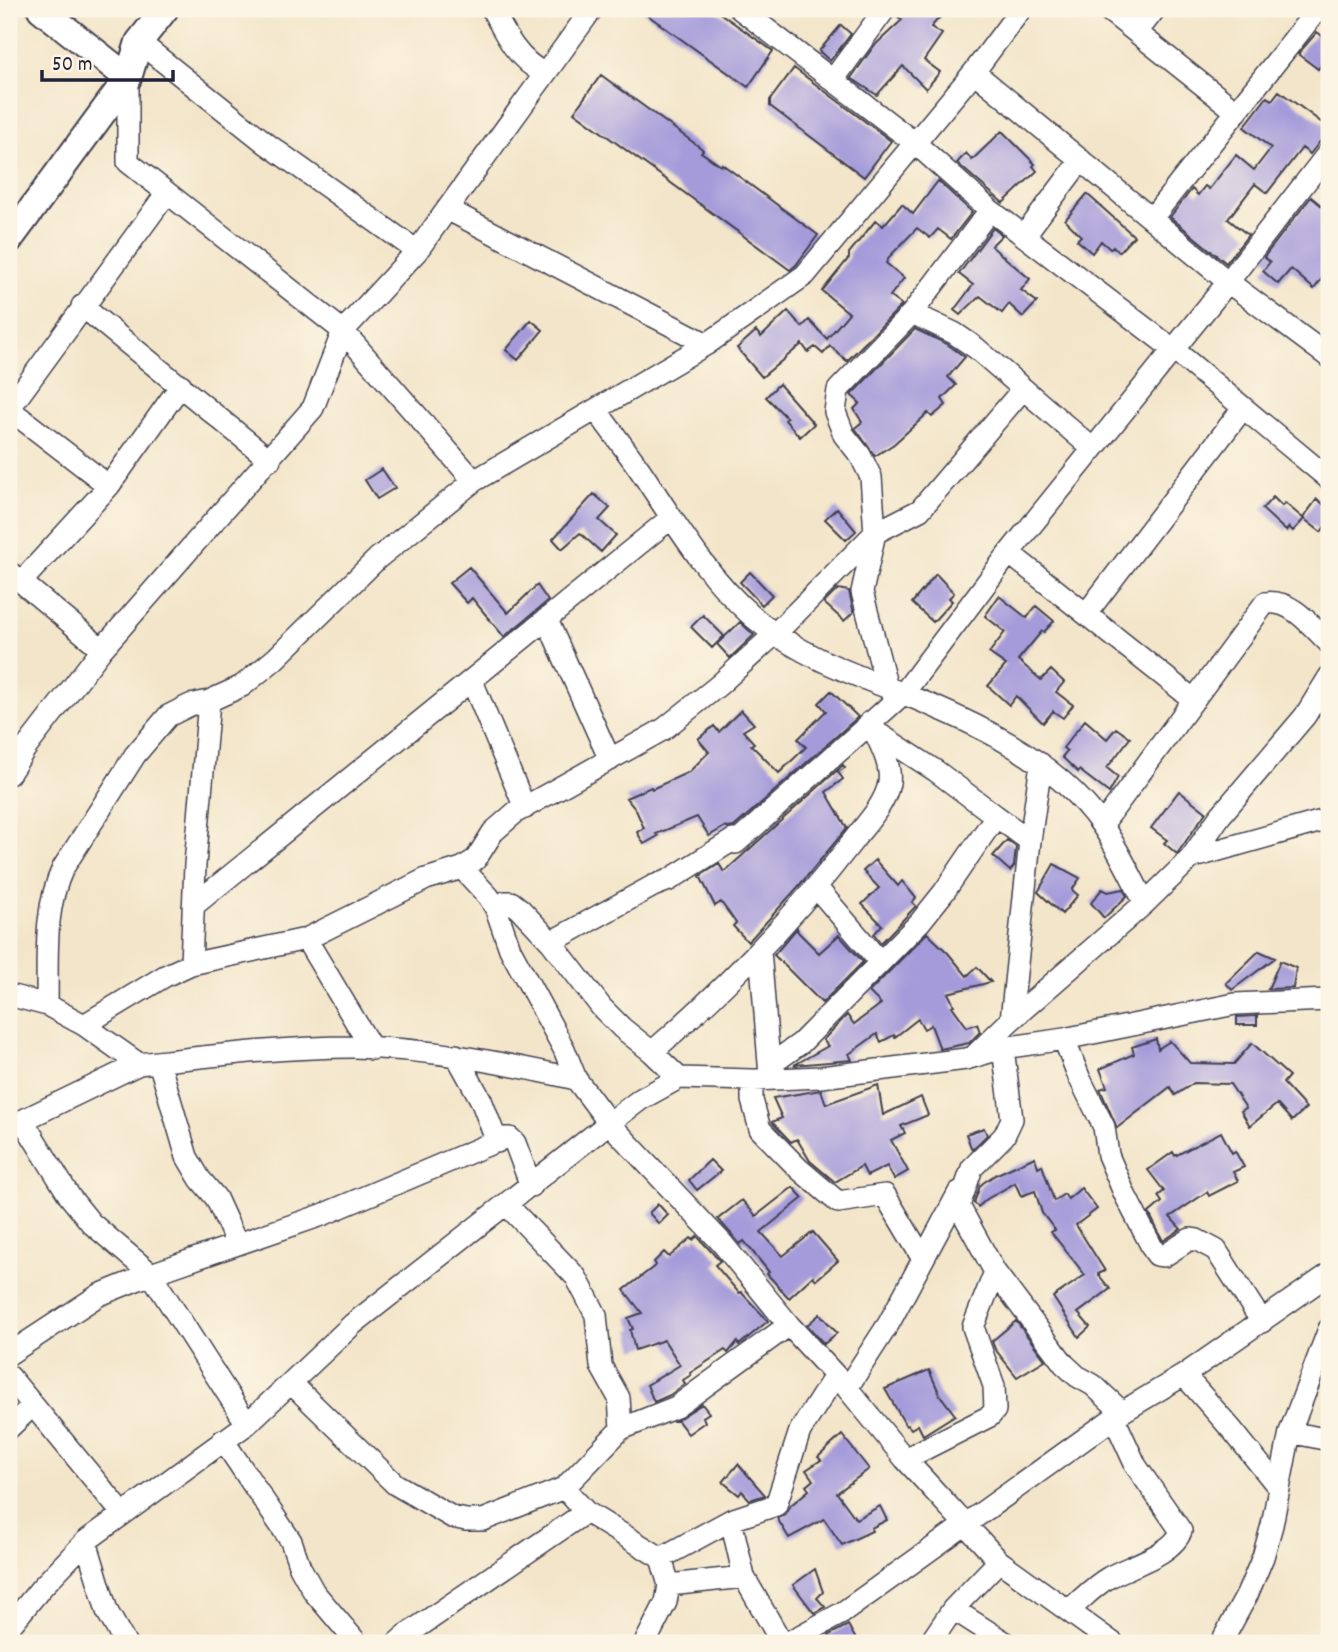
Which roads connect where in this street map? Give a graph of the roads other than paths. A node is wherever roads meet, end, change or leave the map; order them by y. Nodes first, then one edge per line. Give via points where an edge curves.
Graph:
1 (164, 9) edge
2 (492, 9) edge
3 (592, 9) edge
4 (740, 9) edge
5 (885, 9) edge
6 (1021, 9) edge
7 (1107, 9) edge
8 (1155, 9) edge
9 (1320, 13) edge
10 (52, 14) edge
11 (1137, 32) junction
12 (139, 41) junction
13 (974, 72) junction
14 (544, 74) junction
15 (128, 78) junction
16 (833, 80) junction
17 (1237, 112) junction
18 (915, 143) junction
19 (1329, 152) edge
20 (1081, 160) junction
21 (1322, 179) edge
22 (166, 194) junction
23 (447, 209) junction
24 (990, 210) junction
25 (1152, 218) junction
26 (1024, 236) junction
27 (9, 240) edge
28 (417, 251) junction
29 (1228, 282) junction
30 (82, 306) junction
31 (912, 313) junction
32 (343, 331) junction
33 (707, 344) junction
34 (1174, 350) junction
35 (1329, 357) edge
36 (181, 385) junction
37 (1023, 389) junction
38 (1243, 408) junction
39 (9, 409) edge
40 (596, 410) junction
41 (1093, 449) junction
42 (270, 460) junction
43 (1329, 479) edge
44 (474, 481) junction
45 (109, 486) junction
46 (671, 518) junction
47 (875, 533) junction
48 (1009, 553) junction
49 (15, 577) edge
50 (1086, 614) junction
51 (547, 620) junction
52 (776, 633) junction
53 (1329, 643) edge
54 (102, 649) junction
55 (1329, 677) edge
56 (472, 681) junction
57 (895, 691) junction
58 (1194, 700) junction
59 (209, 701) junction
60 (872, 726) junction
61 (17, 742) edge
62 (610, 760) junction
63 (1041, 764) junction
64 (9, 774) edge
65 (525, 808) junction
66 (996, 816) junction
67 (1329, 819) edge
68 (1102, 825) junction
69 (1030, 841) junction
70 (1191, 858) junction
71 (462, 868) junction
72 (817, 888) junction
73 (1145, 903) junction
74 (193, 906) junction
75 (496, 909) junction
76 (306, 939) junction
77 (551, 942) junction
78 (760, 950) junction
79 (880, 962) junction
80 (191, 964) junction
81 (9, 995) edge
82 (1329, 1000) edge
83 (47, 1005) junction
84 (1011, 1020) junction
85 (84, 1025) junction
86 (1064, 1039) junction
87 (1003, 1048) junction
88 (372, 1049) junction
89 (652, 1052) junction
90 (456, 1055) junction
91 (973, 1057) junction
92 (149, 1063) junction
93 (764, 1075) junction
94 (679, 1078) junction
95 (576, 1079) junction
96 (609, 1123) junction
97 (16, 1124) edge
98 (497, 1142) junction
99 (972, 1168) junction
100 (531, 1186) junction
101 (506, 1204) junction
102 (237, 1244) junction
103 (923, 1259) junction
104 (995, 1272) junction
105 (1329, 1274) edge
106 (151, 1275) junction
107 (1262, 1322) junction
108 (789, 1325) junction
109 (1329, 1329) edge
110 (9, 1354) edge
111 (1184, 1375) junction
112 (9, 1376) edge
113 (841, 1382) junction
114 (291, 1383) junction
115 (32, 1406) junction
116 (1118, 1415) junction
117 (247, 1424) junction
118 (9, 1428) edge
119 (621, 1429) junction
120 (1290, 1432) junction
121 (223, 1440) junction
122 (1329, 1440) edge
123 (905, 1459) junction
124 (564, 1488) junction
125 (1279, 1488) junction
126 (586, 1512) junction
127 (122, 1513) junction
128 (731, 1520) junction
129 (967, 1524) junction
130 (86, 1541) junction
131 (661, 1558) junction
132 (999, 1561) junction
133 (744, 1577) junction
134 (669, 1585) junction
135 (953, 1609) junction
136 (1069, 1610) junction
137 (9, 1627) edge
138 (649, 1641) edge
139 (125, 1643) edge
140 (357, 1643) edge
141 (397, 1643) edge
142 (784, 1643) edge
143 (930, 1643) edge
144 (1006, 1643) edge
145 (1113, 1643) edge
146 (1221, 1643) edge

1 - 12 street
2 - 14 street via 522,58
3 - 14 street
4 - 16 street
5 - 16 street
6 - 13 street
7 - 11 street
8 - 11 street
9 - 17 street
10 - 15 street
11 - 17 street
12 - 15 street
12 - 28 street via 267,144
13 - 18 street
13 - 20 street
14 - 23 street
15 - 22 street via 128,162
15 - 27 street
16 - 18 street
17 - 25 street
18 - 24 street
18 - 33 street via 805,275
19 - 21 street
20 - 25 street
20 - 26 street
21 - 29 street
22 - 30 street
22 - 32 street
23 - 28 street
23 - 33 street
24 - 26 street
24 - 31 street
25 - 29 street
26 - 34 street
28 - 32 street
29 - 34 street
29 - 35 street
30 - 36 street
30 - 39 street
31 - 37 street via 976,348
31 - 47 street via 838,390 835,412 871,477
32 - 42 street via 313,408
32 - 44 street
33 - 40 street
34 - 38 street
34 - 41 street
36 - 42 street
36 - 45 street
37 - 41 street
37 - 47 street via 920,510
38 - 43 street
38 - 50 street
39 - 45 street
40 - 44 street
40 - 46 street
41 - 48 street
42 - 54 street
44 - 59 street via 378,558 275,659 242,686
45 - 49 street
46 - 51 street
46 - 52 street via 723,586
47 - 52 street
47 - 57 street via 862,592
48 - 50 street
48 - 57 street
49 - 54 street
50 - 58 street
51 - 56 street
51 - 62 street
52 - 57 street via 836,668
52 - 62 street via 664,729
53 - 58 street via 1290,607 1276,601 1265,603
54 - 61 street
55 - 70 street via 1305,716 1220,816
56 - 65 street
56 - 74 street
57 - 60 street
57 - 63 street via 1004,740
58 - 68 street
59 - 74 street
59 - 83 street via 168,716 135,755 62,867 50,910
60 - 66 street
60 - 72 street via 889,774 888,786 876,810
60 - 77 street via 736,843 733,840 669,880
61 - 64 street
62 - 65 street
63 - 68 street via 1081,799
63 - 69 street
65 - 71 street via 492,832 476,859
66 - 69 street
66 - 79 street via 944,892
67 - 70 street
68 - 73 street
69 - 84 street
70 - 73 street
71 - 75 street
71 - 76 street via 426,879
72 - 78 street
72 - 79 street
73 - 84 street
74 - 80 street
75 - 77 street via 511,902
75 - 95 street via 510,949 565,1049
76 - 80 street
76 - 88 street
77 - 89 street via 602,1008
78 - 89 street
78 - 93 street
79 - 93 street
80 - 85 street
81 - 83 street
82 - 86 street via 1235,1004
83 - 85 street
84 - 91 street
85 - 92 street
86 - 87 street
86 - 107 street via 1104,1127 1108,1155 1154,1251 1164,1256 1190,1239 1216,1250
87 - 91 street
87 - 99 street via 1012,1119 1004,1136
88 - 90 street
88 - 92 street via 214,1055
89 - 94 street
90 - 95 street
90 - 98 street
91 - 93 street via 821,1077
92 - 97 street
92 - 102 street via 187,1157 216,1198
93 - 94 street
93 - 103 street via 752,1100 760,1129 838,1202 885,1195
94 - 96 street
95 - 96 street
96 - 100 street
96 - 108 street via 722,1243
97 - 106 street via 91,1223
98 - 100 street via 510,1138 515,1143
98 - 102 street via 322,1215
99 - 103 street
99 - 104 street via 959,1206
100 - 101 street
101 - 114 street via 353,1324
101 - 119 street via 576,1277 596,1315 601,1366 619,1398
102 - 106 street
103 - 113 street via 889,1322
104 - 116 street via 1064,1364 1093,1385
104 - 123 street via 974,1327 993,1385 995,1410
105 - 107 street
106 - 110 street via 99,1295
106 - 117 street
107 - 111 street
108 - 113 street
108 - 119 street via 676,1407
109 - 120 street
111 - 116 street
111 - 125 street
112 - 115 street
113 - 123 street
113 - 128 street via 800,1431 776,1505
114 - 117 street
114 - 124 street via 395,1484 452,1517 483,1520
115 - 118 street
115 - 127 street
116 - 129 street
116 - 136 street via 1136,1466 1181,1531 1174,1544 1105,1579
117 - 121 street
119 - 124 street
120 - 122 street
120 - 125 street
121 - 127 street
121 - 140 street via 291,1541 314,1592
123 - 129 street
124 - 126 street
125 - 146 street via 1263,1557
126 - 131 street
126 - 141 street
127 - 130 street
128 - 131 street
128 - 133 street
129 - 132 street
129 - 142 street via 842,1613
130 - 137 street
130 - 139 street via 107,1611
131 - 134 street
132 - 135 street
132 - 136 street
133 - 134 street
133 - 142 street
134 - 138 street
135 - 143 street
135 - 144 street
136 - 145 street

